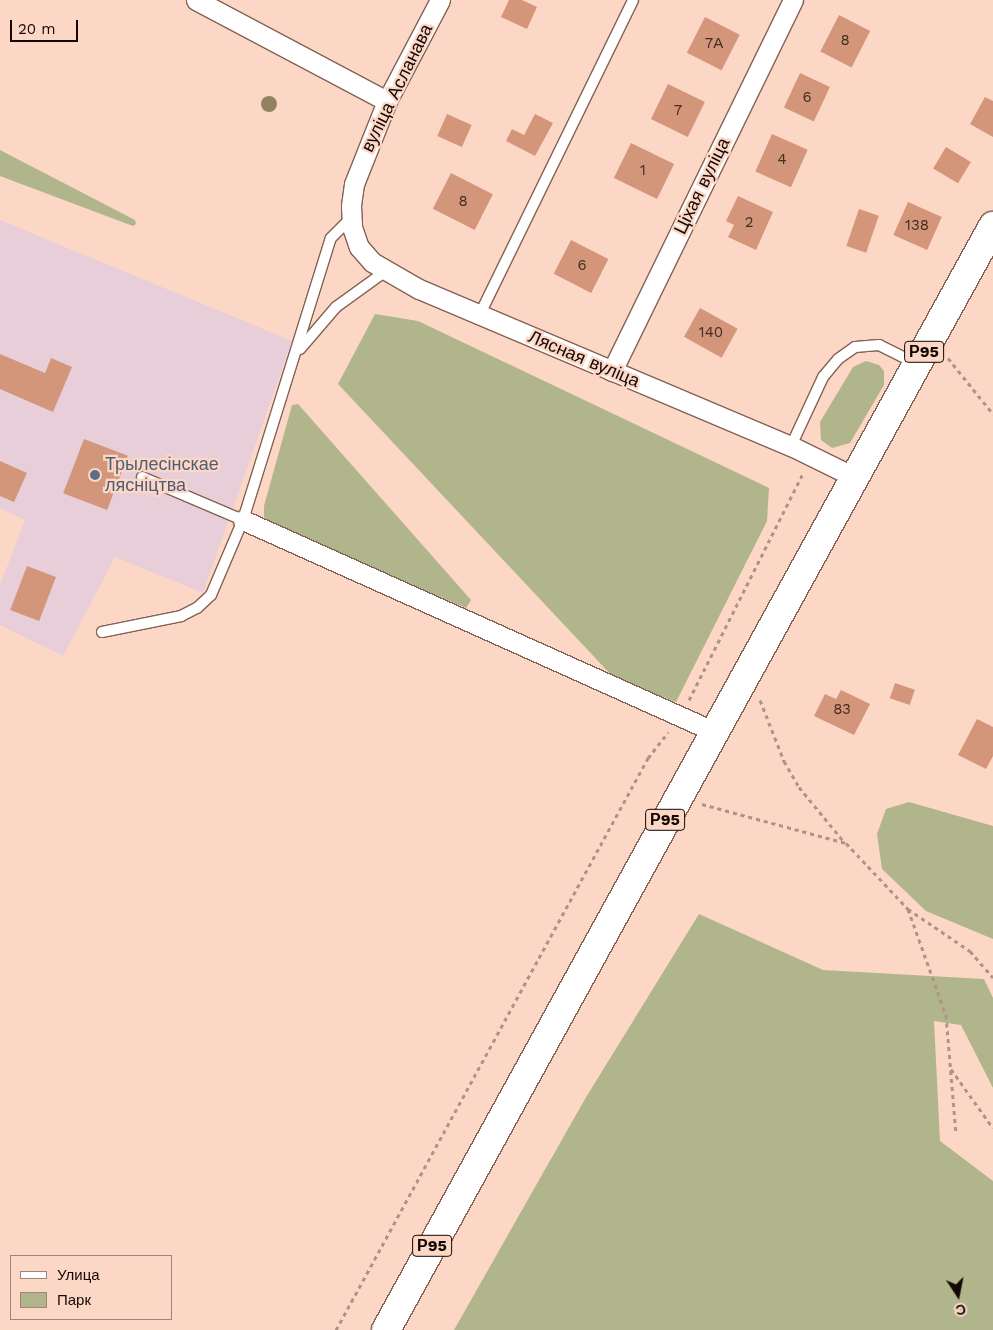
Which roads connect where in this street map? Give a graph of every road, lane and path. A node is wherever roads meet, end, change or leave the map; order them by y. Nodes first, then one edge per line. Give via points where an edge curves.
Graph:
1 (196, 0) edge
2 (440, 0) edge
3 (633, 0) edge
4 (793, 0) edge
5 (386, 101) junction
6 (351, 211) junction
7 (993, 226) edge
8 (386, 271) junction
9 (480, 314) junction
10 (932, 338) junction
11 (294, 356) junction
12 (918, 364) junction
13 (612, 371) junction
14 (993, 414) edge
15 (791, 446) junction
16 (812, 456) junction
17 (142, 477) dead end
18 (854, 477) junction
19 (243, 520) junction
20 (102, 632) dead end
21 (749, 668) junction
22 (681, 716) junction
23 (713, 731) junction
24 (677, 797) junction
25 (846, 843) junction
26 (908, 909) junction
27 (993, 977) edge
28 (951, 1068) junction
29 (993, 1128) edge
30 (956, 1134) dead end
31 (336, 1330) edge
32 (386, 1330) edge

1 - 5 street
2 - 5 street, вуліца Асланава
3 - 9 lane
4 - 13 street, Ціхая вуліца
5 - 6 street, вуліца Асланава via 360,166
6 - 8 street, Лясная вуліца via 359,247
6 - 11 lane via 331,238
7 - 10 main road, Р95
8 - 9 street, Лясная вуліца via 419,289
8 - 11 lane via 336,307
9 - 13 street, Лясная вуліца
10 - 12 main road, Р95
10 - 14 path
11 - 19 lane
12 - 15 lane via 879,345 855,347 838,359 824,377
12 - 18 main road, Р95
13 - 15 street, Лясная вуліца
15 - 16 street, Лясная вуліца
16 - 18 street, Лясная вуліца
16 - 22 path
17 - 19 lane
18 - 21 main road, Р95
19 - 20 lane via 211,595 198,608 181,616
19 - 22 street
21 - 23 main road, Р95
21 - 25 path via 784,761 799,786
22 - 23 street
22 - 31 path via 648,758
23 - 24 main road, Р95
24 - 25 path
24 - 32 main road, Р95
25 - 26 path
26 - 27 path via 970,951
26 - 28 path via 946,1015
28 - 29 path
28 - 30 path

